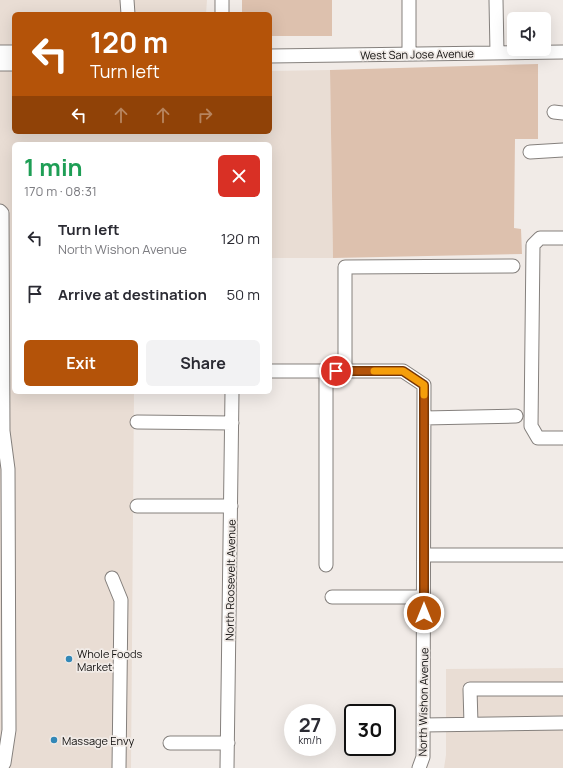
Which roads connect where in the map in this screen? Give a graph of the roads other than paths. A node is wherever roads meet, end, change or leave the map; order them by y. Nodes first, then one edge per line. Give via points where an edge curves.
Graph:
1 (127, 0) edge
2 (222, 0) edge
3 (410, 0) edge
4 (496, 0) edge
5 (128, 12) edge
6 (222, 12) edge
7 (0, 52) edge
8 (12, 52) edge
9 (563, 52) edge
10 (496, 53) junction
11 (409, 54) junction
12 (272, 56) edge
13 (0, 64) edge
14 (12, 64) edge
15 (563, 150) edge
16 (530, 152) dead end
17 (0, 211) edge
18 (563, 238) edge
19 (513, 266) dead end
20 (272, 371) edge
21 (326, 371) junction
22 (346, 371) junction
23 (232, 394) edge
24 (516, 416) dead end
25 (424, 418) junction
26 (137, 422) dead end
27 (232, 423) junction
28 (2, 431) edge
29 (563, 438) edge
30 (138, 506) dead end
31 (231, 506) junction
32 (424, 555) junction
33 (563, 555) edge
34 (326, 565) dead end
35 (112, 578) dead end
36 (424, 597) junction
37 (332, 598) dead end
38 (563, 689) edge
39 (563, 723) edge
40 (471, 724) junction
41 (423, 725) junction
42 (170, 743) dead end
43 (228, 743) junction
44 (3, 766) edge
45 (119, 768) edge
46 (227, 768) edge
47 (419, 768) edge

1 - 5 street
2 - 6 street
3 - 11 street
4 - 10 street
7 - 8 street
9 - 10 street, West San Jose Avenue
10 - 11 street, West San Jose Avenue
11 - 12 street, West San Jose Avenue
13 - 14 street
15 - 16 street
17 - 28 street
18 - 29 street via 540,238 532,245 531,426 538,438
19 - 22 street via 346,267
20 - 21 street, North Wishon Avenue
21 - 22 street, North Wishon Avenue
21 - 34 street
22 - 25 street, North Wishon Avenue via 403,371 424,385
23 - 27 street, North Roosevelt Avenue
24 - 25 street
25 - 32 street, North Wishon Avenue
26 - 27 street
27 - 31 street, North Roosevelt Avenue
28 - 44 street via 8,469 9,723
30 - 31 street
31 - 43 street, North Roosevelt Avenue
32 - 33 street
32 - 36 street, North Wishon Avenue
35 - 45 street via 121,600
36 - 37 street
36 - 41 street, North Wishon Avenue
38 - 40 street via 470,689
39 - 40 street
40 - 41 street
41 - 47 street, North Wishon Avenue via 423,757
42 - 43 street
43 - 46 street, North Roosevelt Avenue

